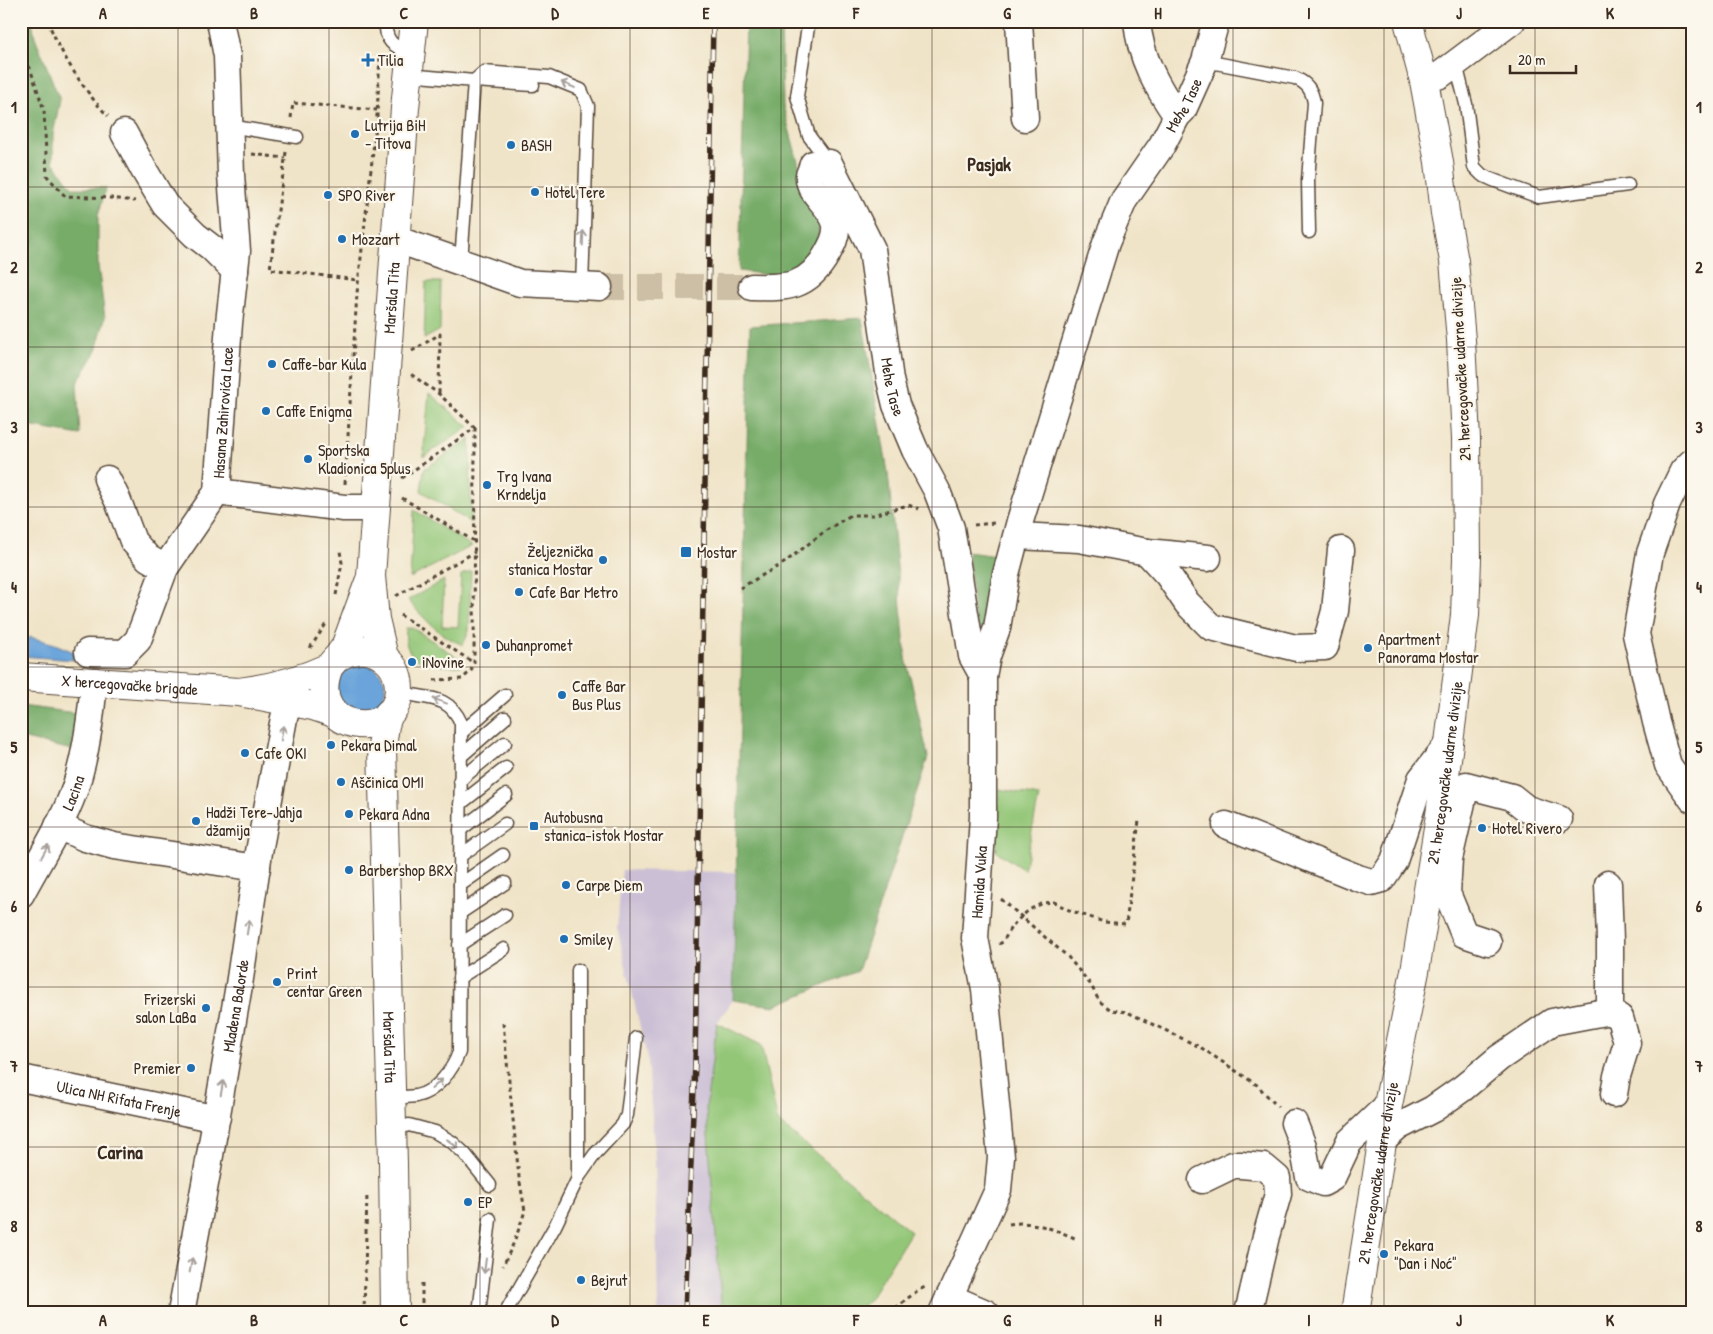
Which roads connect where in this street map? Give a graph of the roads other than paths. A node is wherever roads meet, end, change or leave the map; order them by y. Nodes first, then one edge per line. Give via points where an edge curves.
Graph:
1 (220, 21) edge
2 (386, 21) edge
3 (414, 21) edge
4 (809, 21) edge
5 (1019, 21) edge
6 (1137, 21) edge
7 (1216, 21) edge
8 (1512, 21) edge
9 (1409, 23) edge
10 (1205, 61) junction
11 (409, 64) junction
12 (1456, 64) junction
13 (474, 80) junction
14 (1424, 81) junction
15 (533, 85) dead end
16 (1177, 116) junction
17 (1025, 118) dead end
18 (229, 126) junction
19 (124, 133) road end
20 (293, 136) road end
21 (828, 163) junction
22 (1628, 185) dead end
23 (1309, 232) dead end
24 (395, 239) junction
25 (461, 262) junction
26 (235, 272) junction
27 (590, 287) joint
28 (752, 287) tunnel mouth
29 (1692, 462) edge
30 (107, 479) dead end
31 (217, 492) junction
32 (376, 508) junction
33 (1019, 529) junction
34 (1342, 550) dead end
35 (1147, 552) junction
36 (1208, 558) dead end
37 (165, 568) junction
38 (372, 576) junction
39 (88, 652) dead end
40 (384, 657) junction
41 (325, 659) junction
42 (983, 676) junction
43 (21, 678) edge
44 (94, 681) junction
45 (239, 692) junction
46 (504, 695) dead end
47 (297, 702) junction
48 (394, 702) junction
49 (505, 718) dead end
50 (344, 719) junction
51 (461, 733) junction
52 (1449, 742) junction
53 (506, 743) dead end
54 (460, 757) junction
55 (506, 768) dead end
56 (460, 780) junction
57 (382, 781) junction
58 (506, 795) dead end
59 (1692, 799) edge
60 (460, 804) junction
61 (1559, 820) dead end
62 (505, 824) dead end
63 (1226, 825) dead end
64 (58, 826) junction
65 (460, 830) junction
66 (504, 855) dead end
67 (460, 856) junction
68 (257, 868) junction
69 (505, 883) dead end
70 (1608, 884) dead end
71 (460, 885) junction
72 (1438, 890) junction
73 (21, 894) edge
74 (460, 913) junction
75 (505, 915) dead end
76 (1488, 942) dead end
77 (460, 945) junction
78 (504, 949) dead end
79 (578, 970) dead end
80 (459, 978) junction
81 (1610, 1011) junction
82 (636, 1038) dead end
83 (21, 1078) edge
84 (1614, 1094) dead end
85 (392, 1098) junction
86 (1388, 1105) junction
87 (217, 1117) junction
88 (1294, 1124) road end
89 (392, 1130) junction
90 (1382, 1141) junction
91 (578, 1178) junction
92 (1202, 1180) dead end
93 (490, 1185) dead end
94 (490, 1219) dead end
95 (950, 1296) edge
96 (181, 1313) edge
97 (395, 1313) edge
98 (479, 1313) edge
99 (505, 1313) edge
100 (986, 1313) edge
101 (1248, 1313) edge
102 (1355, 1313) edge

1 - 18 street, Hasana Zahirovića Lace via 227,56
2 - 11 lane via 389,41 399,48
3 - 11 street, Maršala Tita
4 - 21 lane via 797,96 809,136
5 - 17 street
6 - 16 street via 1147,64
7 - 10 street, Mehe Tase
8 - 12 street
9 - 14 street, 29. hercegovačke udarne divizije
10 - 16 street, Mehe Tase via 1183,110
10 - 23 lane via 1295,78 1311,91 1314,103 1308,180
11 - 13 lane
11 - 24 street, Maršala Tita
12 - 14 street
12 - 22 lane via 1466,104 1474,167 1482,175 1539,197
13 - 15 lane
13 - 25 lane
27 -> 13 lane via 588,106 581,90 549,77 484,72
14 - 52 street, 29. hercegovačke udarne divizije via 1454,261 1466,439 1465,615
16 - 33 street, Mehe Tase via 1162,145 1124,200 1106,243
18 - 20 lane
18 - 26 street, Hasana Zahirovića Lace via 237,251
19 - 26 street via 165,205
21 - 28 street via 813,164 809,176 810,186 836,225 834,241 815,272 801,282 778,288
21 - 42 street, Mehe Tase via 872,249 896,405 951,528 972,656
24 - 25 street
24 - 32 street, Maršala Tita
25 - 27 street via 520,283
26 - 31 street, Hasana Zahirovića Lace
29 - 59 street via 1683,471 1666,504 1650,553 1636,634 1668,765
30 - 37 street via 133,541 148,558
31 - 32 street via 344,508
31 - 37 street, Hasana Zahirovića Lace
32 - 38 street, Maršala Tita
33 - 35 street
33 - 42 street, Hamida Vuka
34 - 35 street via 1335,611 1325,647 1296,648 1211,627 1187,603 1168,574
35 - 36 street
37 - 39 street, Hasana Zahirovića Lace via 138,640 125,653
38 - 40 street, Maršala Tita via 375,619
38 - 41 street, Maršala Tita via 345,647
40 - 41 street via 373,651 360,650
40 - 48 street via 396,672 399,682
41 - 45 street, X hercegovačke brigade via 280,685
41 - 50 street via 323,691 326,703
42 - 95 street, Hamida Vuka via 983,818 975,938 985,989 1001,1157 998,1190
43 - 44 street, X hercegovačke brigade
44 - 45 street, X hercegovačke brigade
44 - 64 street, Lacina via 85,745 74,791
45 - 47 street, X hercegovačke brigade
46 - 51 lane
47 - 50 street, X hercegovačke brigade via 321,708
68 -> 47 street, Mladena Balorde via 284,718 287,708
48 - 50 street via 380,720 368,724
51 -> 48 lane via 456,712 445,702
48 - 57 street, Maršala Tita via 385,725
49 - 54 lane
50 - 57 street, Maršala Tita via 370,747
51 - 54 lane
52 - 63 street via 1421,779 1394,861 1382,879 1371,882 1358,878
52 - 72 street, 29. hercegovačke udarne divizije
53 - 56 lane
54 - 56 lane
55 - 60 lane
56 - 60 lane
57 - 85 street, Maršala Tita
58 - 65 lane
60 - 65 lane
61 - 72 street via 1528,809 1512,797 1466,785 1449,859
62 - 67 lane
64 - 68 street via 114,846
73 -> 64 street, Lacina
65 - 67 lane
66 - 71 lane
67 - 71 lane
87 -> 68 street, Mladena Balorde
69 - 74 lane
70 - 81 street
71 - 74 lane
72 - 76 street via 1464,934
72 - 86 street, 29. hercegovačke udarne divizije via 1415,971
74 - 77 lane
75 - 77 lane
77 - 80 lane
78 - 80 lane
79 - 91 lane
85 -> 80 lane via 428,1091 455,1064 459,1052
81 - 84 street via 1620,1018 1627,1043
81 - 90 street via 1552,1022 1463,1088 1398,1127
82 - 91 lane via 627,1115
83 - 87 street, Ulica NH Rifata Frenje
85 - 89 street, Maršala Tita
86 - 88 street via 1349,1142 1332,1178 1323,1183 1310,1177
86 - 90 street, 29. hercegovačke udarne divizije
96 -> 87 street, Mladena Balorde
89 -> 93 lane via 409,1125 434,1132 452,1142
89 - 97 street, Maršala Tita
90 - 102 street, 29. hercegovačke udarne divizije
91 - 99 lane via 555,1226
92 - 101 street via 1233,1165 1264,1167 1277,1178 1278,1194
94 -> 98 lane
95 - 100 street

